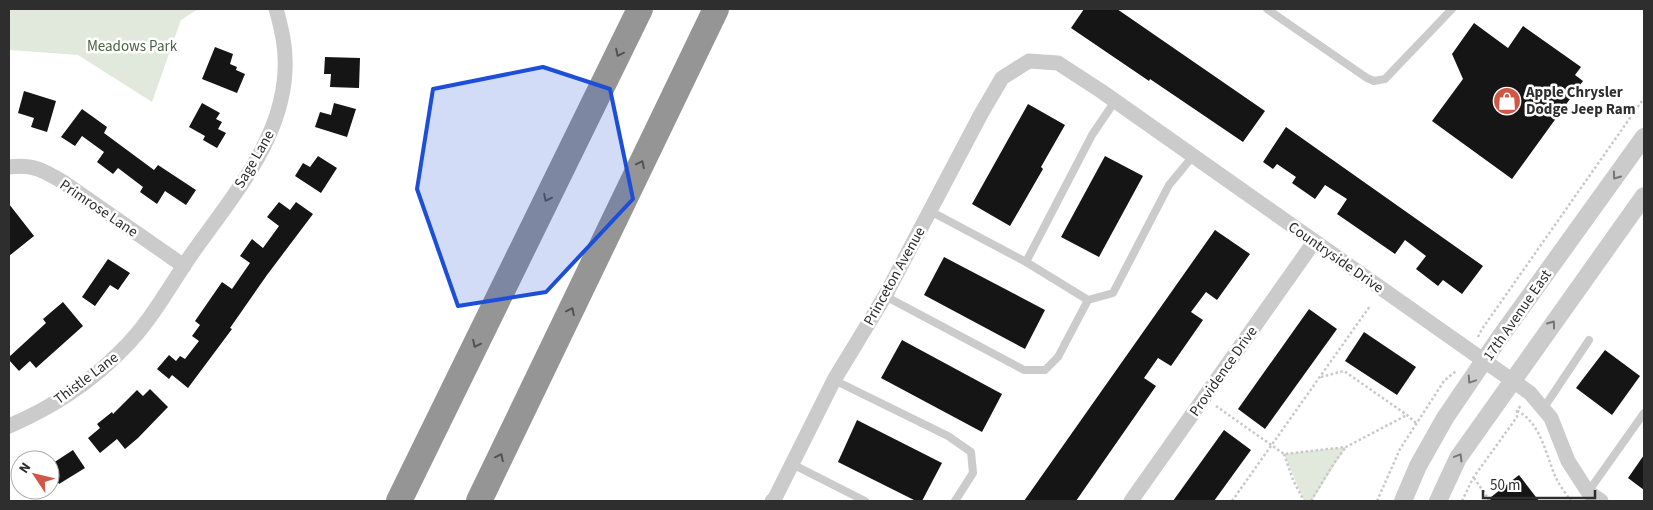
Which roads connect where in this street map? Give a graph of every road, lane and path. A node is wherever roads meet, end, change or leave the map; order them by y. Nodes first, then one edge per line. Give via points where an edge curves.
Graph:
1 (276, 9) edge
2 (640, 9) edge
3 (716, 9) edge
4 (721, 9) edge
5 (1452, 9) edge
6 (1272, 10) edge
7 (1029, 61) joint
8 (684, 74) junction
9 (1644, 98) edge
10 (1115, 101) junction
11 (1644, 137) edge
12 (1193, 156) junction
13 (9, 167) edge
14 (1644, 196) edge
15 (930, 211) junction
16 (1314, 242) junction
17 (1026, 262) junction
18 (184, 266) junction
19 (885, 296) junction
20 (1088, 300) junction
21 (1370, 306) dead end
22 (1589, 340) dead end
23 (1477, 357) junction
24 (1320, 377) junction
25 (834, 380) junction
26 (1512, 381) junction
27 (1530, 393) junction
28 (1216, 406) dead end
29 (1543, 409) junction
30 (1517, 411) junction
31 (1644, 413) edge
32 (1407, 415) junction
33 (1417, 424) junction
34 (9, 426) edge
35 (1272, 445) junction
36 (1346, 447) junction
37 (1284, 454) junction
38 (792, 464) junction
39 (1474, 478) junction
40 (1588, 492) junction
41 (399, 501) edge
42 (479, 501) edge
43 (772, 501) edge
44 (865, 501) edge
45 (955, 501) edge
46 (1131, 501) edge
47 (1232, 501) edge
48 (1304, 501) edge
49 (1311, 501) edge
50 (1378, 501) edge
51 (1404, 501) edge
52 (1438, 501) edge
53 (1462, 501) edge
54 (1490, 501) edge
55 (1571, 501) edge
56 (1601, 501) edge

1 - 18 street, Sage Lane via 286,71 276,121 251,170
2 -> 41 highway
3 - 8 highway
4 - 8 highway
5 - 6 lane via 1385,79 1374,81
7 - 10 street, Countryside Drive via 1058,63
7 - 15 street, Princeton Avenue via 1002,78
42 -> 8 highway
9 - 23 path via 1482,329
10 - 12 street, Countryside Drive
10 - 17 lane via 1092,135
11 -> 23 street, 17th Avenue East
12 - 16 street, Countryside Drive
12 - 20 lane via 1169,185 1113,293
13 - 18 street, Primrose Lane via 24,165 44,171
26 -> 14 street
15 - 17 lane
15 - 19 street, Princeton Avenue
16 - 23 street, Countryside Drive
16 - 46 street, Providence Drive
17 - 20 lane
18 - 34 street, Thistle Lane via 123,350 76,388
19 - 20 lane via 1024,370 1045,370 1058,357
19 - 25 street, Princeton Avenue
21 - 24 path
22 - 29 lane
23 - 26 street, Countryside Drive
23 - 33 path via 1444,381
23 -> 51 street, 17th Avenue East via 1418,466
24 - 32 path via 1344,371
24 - 35 path
25 - 38 street, Princeton Avenue
25 - 45 lane via 948,436 971,452 973,473
26 - 27 street, Countryside Drive
52 -> 26 street via 1458,458
27 - 29 street, Countryside Drive
27 - 30 path
28 - 35 path
29 - 40 street, Countryside Drive via 1551,418 1568,461
30 - 39 path via 1517,417
30 - 55 path via 1533,424 1556,477
31 - 40 lane
32 - 33 path
32 - 36 path
33 - 50 path via 1400,449
35 - 37 path
35 - 47 path
36 - 37 path
36 - 49 path
37 - 48 path
38 - 43 street, Princeton Avenue
38 - 44 lane
39 - 53 path
39 - 54 path
40 - 56 street, Countryside Drive

